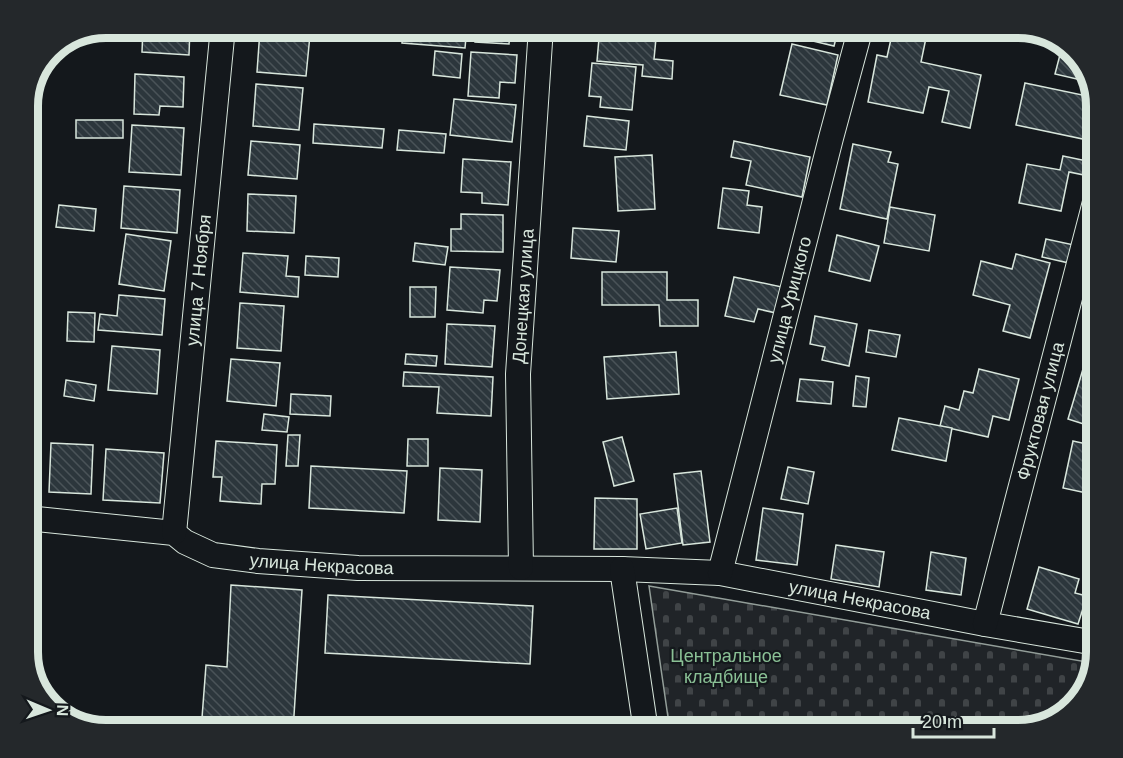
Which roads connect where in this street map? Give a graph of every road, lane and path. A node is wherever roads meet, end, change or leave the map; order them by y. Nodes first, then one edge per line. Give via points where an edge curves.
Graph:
1 (222, 38) edge
2 (540, 38) edge
3 (858, 38) edge
4 (1086, 237) edge
5 (38, 519) edge
6 (174, 533) junction
7 (521, 568) junction
8 (622, 569) junction
9 (720, 573) junction
10 (986, 624) junction
11 (1086, 641) edge
12 (644, 720) edge

1 - 6 street, улица 7 Ноября
2 - 7 street, Донецкая улица via 518,375
3 - 9 street, улица Урицкого
4 - 10 street, Фруктовая улица
5 - 6 street, улица Некрасова
6 - 7 street, улица Некрасова via 213,555 258,561 357,568
7 - 8 street, улица Некрасова
8 - 9 street, улица Некрасова
8 - 12 street
9 - 10 street, улица Некрасова
10 - 11 street, улица Некрасова

